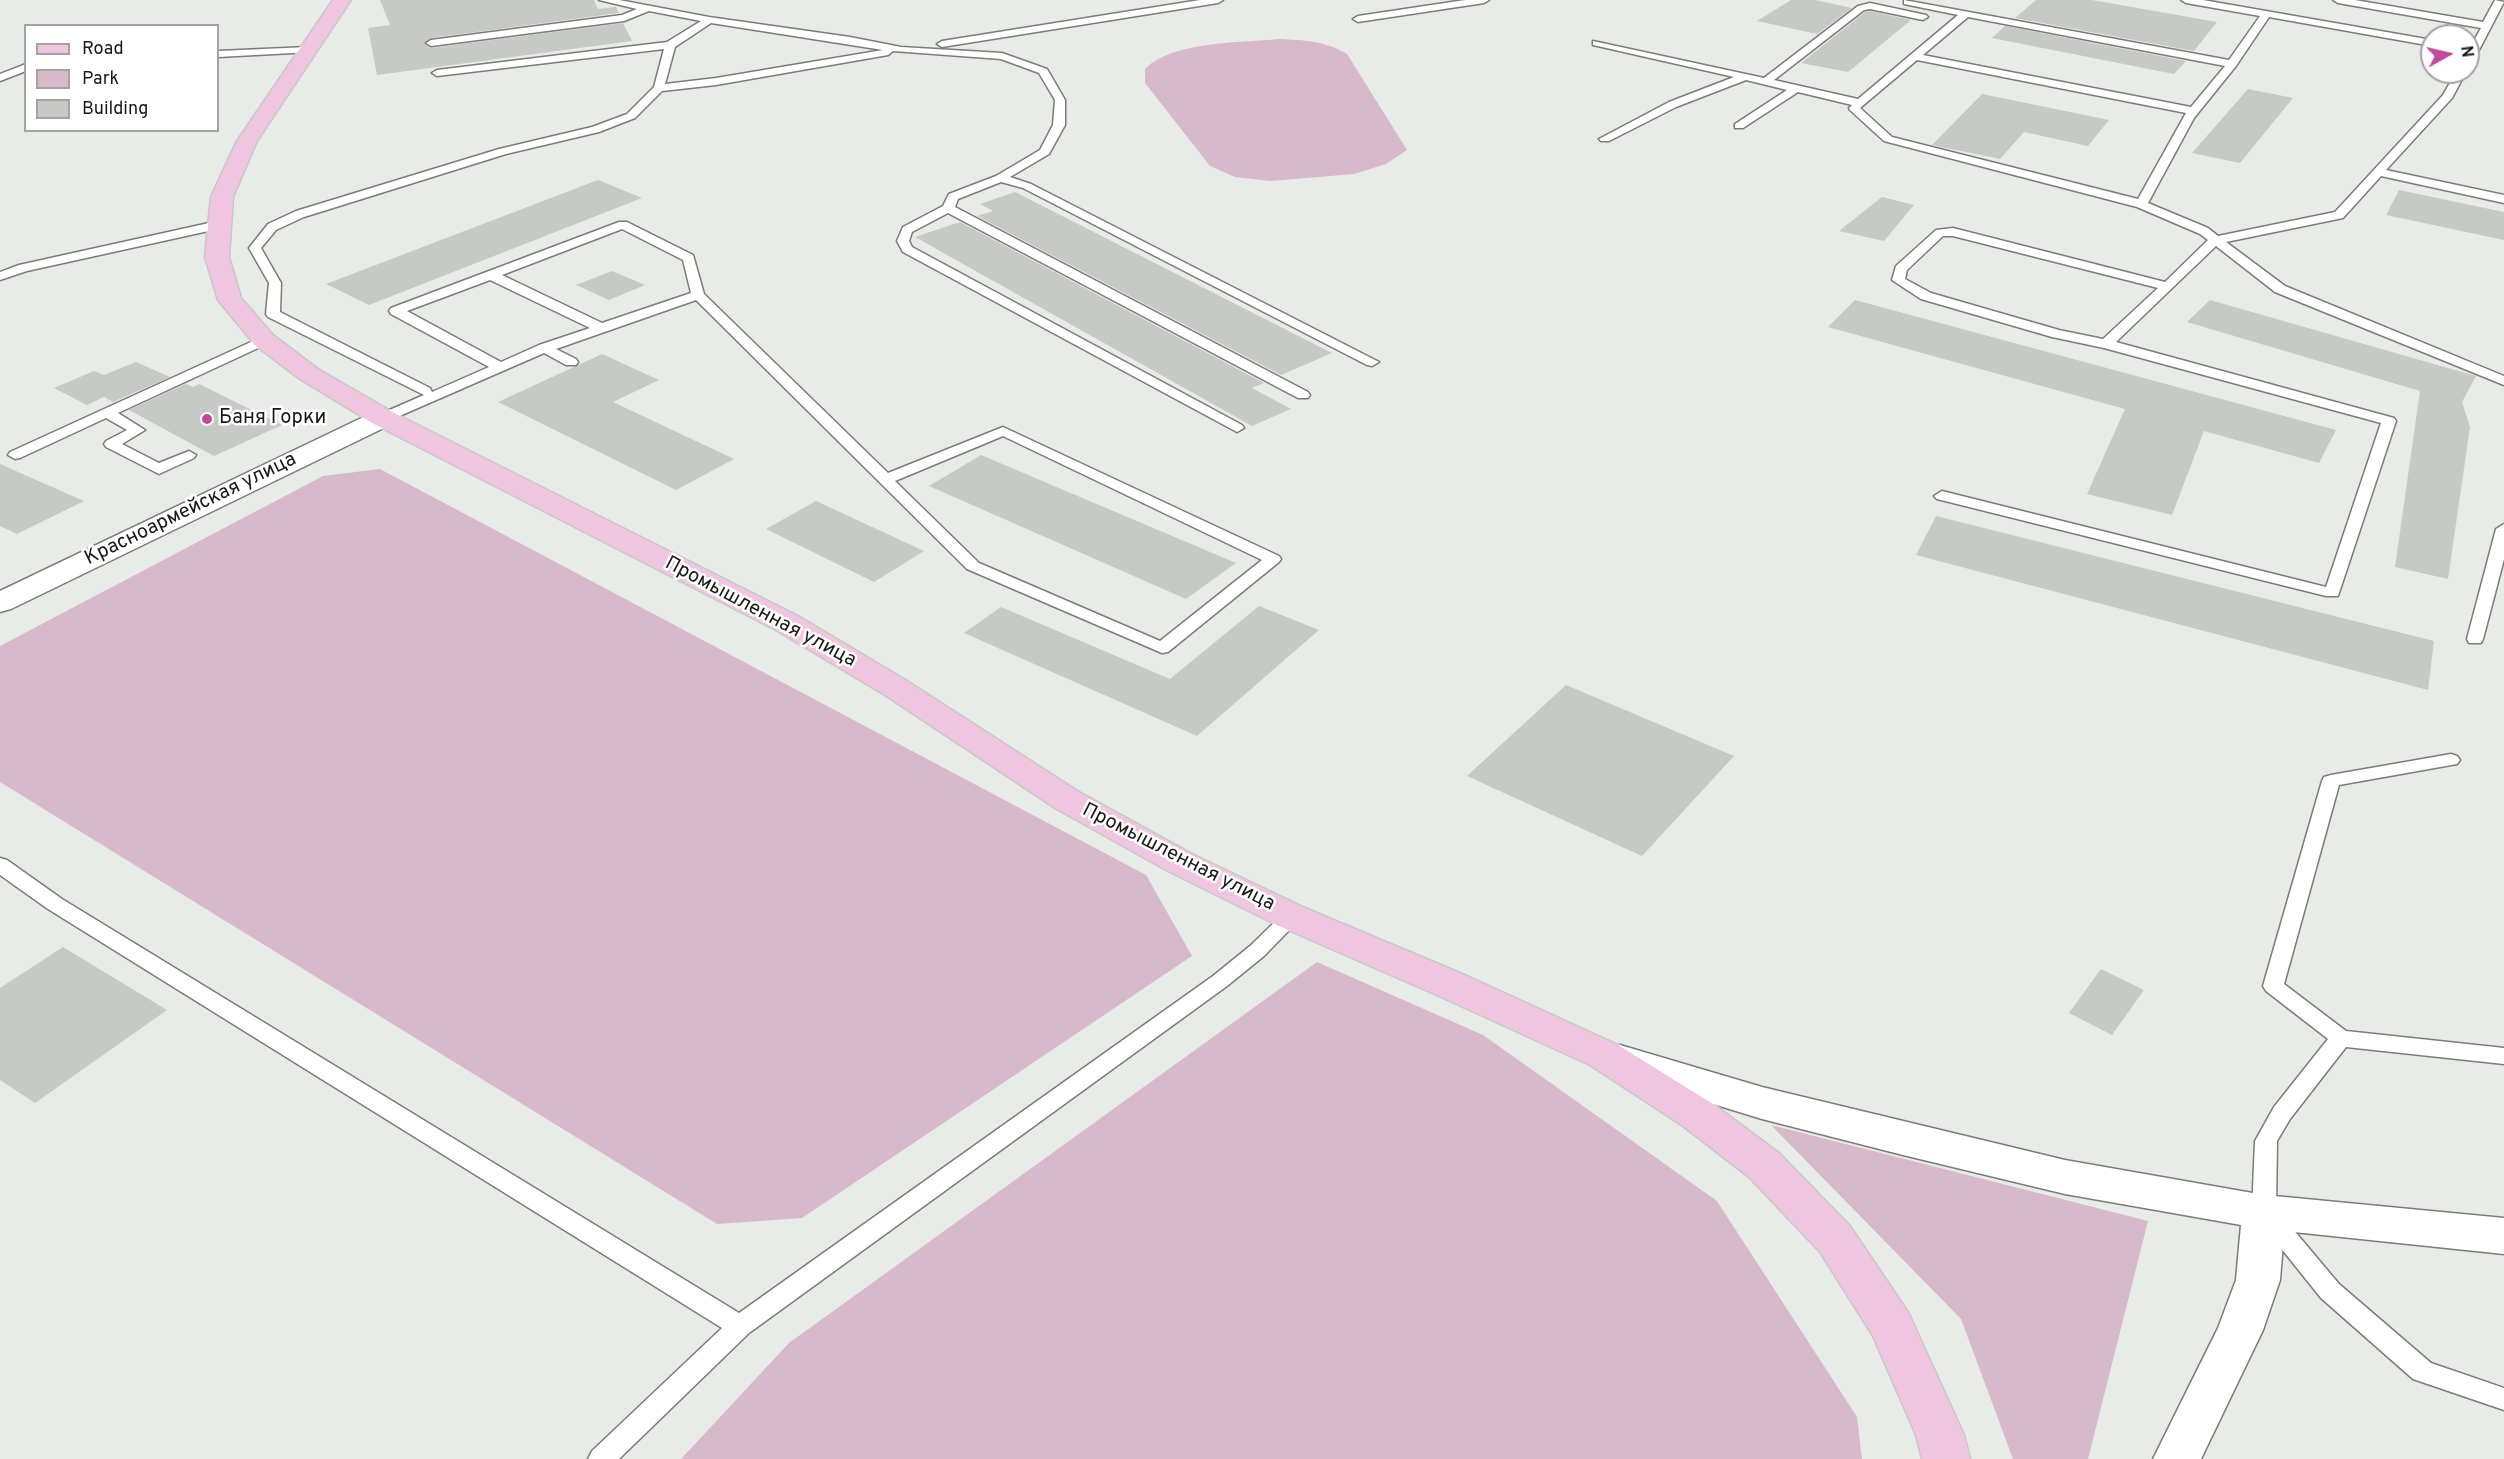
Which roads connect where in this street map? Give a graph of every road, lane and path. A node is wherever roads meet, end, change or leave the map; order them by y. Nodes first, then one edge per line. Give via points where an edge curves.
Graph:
1 (342, 0) edge
2 (604, 0) edge
3 (1218, 0) edge
4 (1484, 0) edge
5 (2186, 0) edge
6 (2338, 0) edge
7 (2500, 0) edge
8 (1907, 2) dead end
9 (646, 9) junction
10 (1966, 13) junction
11 (2266, 14) junction
12 (1358, 19) dead end
13 (709, 20) junction
14 (1943, 21) junction
15 (2487, 26) junction
16 (2480, 36) edge
17 (2420, 41) edge
18 (431, 43) dead end
19 (1597, 43) dead end
20 (670, 45) junction
21 (308, 50) junction
22 (901, 50) junction
23 (219, 54) edge
24 (1915, 56) junction
25 (2232, 64) junction
26 (24, 66) edge
27 (0, 67) edge
28 (24, 67) edge
29 (437, 73) dead end
30 (1745, 77) junction
31 (0, 78) edge
32 (1765, 82) junction
33 (2455, 84) edge
34 (659, 88) junction
35 (1796, 89) junction
36 (1859, 103) junction
37 (2193, 111) junction
38 (1739, 126) dead end
39 (1605, 139) dead end
40 (2378, 172) junction
41 (1000, 178) junction
42 (2504, 199) edge
43 (2141, 204) junction
44 (948, 208) junction
45 (218, 225) junction
46 (2216, 240) junction
47 (491, 275) junction
48 (0, 276) edge
49 (2168, 286) junction
50 (698, 295) junction
51 (601, 328) junction
52 (264, 340) junction
53 (2106, 344) junction
54 (544, 348) junction
55 (571, 362) dead end
56 (1372, 362) dead end
57 (500, 367) junction
58 (2504, 381) edge
59 (425, 391) dead end
60 (1303, 395) dead end
61 (105, 412) junction
62 (382, 418) junction
63 (1237, 428) dead end
64 (15, 455) dead end
65 (189, 455) dead end
66 (885, 480) junction
67 (1942, 495) dead end
68 (2504, 530) edge
69 (14, 586) edge
70 (0, 603) edge
71 (2475, 639) dead end
72 (2451, 760) dead end
73 (0, 865) edge
74 (1292, 917) junction
75 (2341, 1038) junction
76 (1604, 1055) junction
77 (2504, 1056) edge
78 (2264, 1212) junction
79 (2504, 1236) edge
80 (740, 1326) junction
81 (2504, 1399) edge
82 (601, 1459) edge
83 (1946, 1459) edge
84 (2177, 1459) edge

1 - 21 main road, Промышленная улица
2 - 9 lane
3 - 22 lane
4 - 12 lane
5 - 11 lane
6 - 15 lane
7 - 15 lane
8 - 10 lane
9 - 13 lane
9 - 18 lane via 624,18
10 - 14 lane
10 - 25 lane
11 - 17 lane
11 - 25 lane
13 - 20 lane
13 - 22 lane
14 - 24 lane
14 - 32 lane via 1870,6 1860,8
15 - 16 lane
19 - 30 lane
20 - 29 lane
20 - 34 lane
21 - 23 lane
21 - 45 main road, Промышленная улица via 247,141 222,197
22 - 34 lane via 693,86
22 - 41 lane via 1002,56 1043,71 1060,100 1059,125 1045,152
24 - 36 lane
24 - 37 lane
25 - 37 lane
26 - 27 lane
28 - 31 lane
30 - 32 lane
30 - 39 lane via 1642,118
32 - 35 lane
33 - 40 lane
34 - 59 lane via 631,116 595,130 503,151 300,214 272,226 255,248 275,283 273,314
35 - 36 lane
35 - 38 lane
36 - 43 lane via 1854,108 1888,139
37 - 43 lane
40 - 42 lane
40 - 46 lane via 2339,215
41 - 44 lane via 953,197
41 - 56 lane via 1027,186
43 - 46 lane
44 - 60 lane
44 - 63 lane via 907,231 903,242 907,249
45 - 48 lane
45 - 52 main road, Промышленная улица via 217,257 230,300
46 - 49 lane
46 - 58 lane via 2280,289
47 - 50 lane via 623,225 689,258
47 - 51 lane
47 - 57 lane via 396,311
49 - 53 lane
49 - 53 lane via 1953,232 1940,233 1901,269 1898,280 1926,296
50 - 51 lane
50 - 66 lane
51 - 54 lane
52 - 61 lane
52 - 62 main road, Промышленная улица via 309,374
53 - 67 lane via 2389,421 2332,593
54 - 55 lane
54 - 57 lane
57 - 62 lane
61 - 64 lane
61 - 65 lane via 138,430 111,444 159,468
62 - 69 street, Красноармейская улица
62 - 74 main road, Промышленная улица via 787,624 896,688 1066,800 1181,863
66 - 66 lane via 973,566 1162,648 1273,559 1003,431
68 - 71 lane
69 - 70 street, Красноармейская улица
72 - 75 lane via 2331,781 2273,986
73 - 80 lane via 65,910
74 - 76 main road, Промышленная улица
74 - 80 lane via 1220,981
75 - 77 lane
75 - 78 lane via 2282,1113 2266,1141
76 - 78 street via 1762,1103 1903,1139 2065,1177
76 - 83 main road, Промышленная улица via 1698,1115 1764,1165 1835,1239 1892,1326 1940,1435
78 - 79 street
78 - 81 lane via 2330,1291 2422,1371
78 - 84 street via 2258,1280 2240,1330
80 - 82 lane

